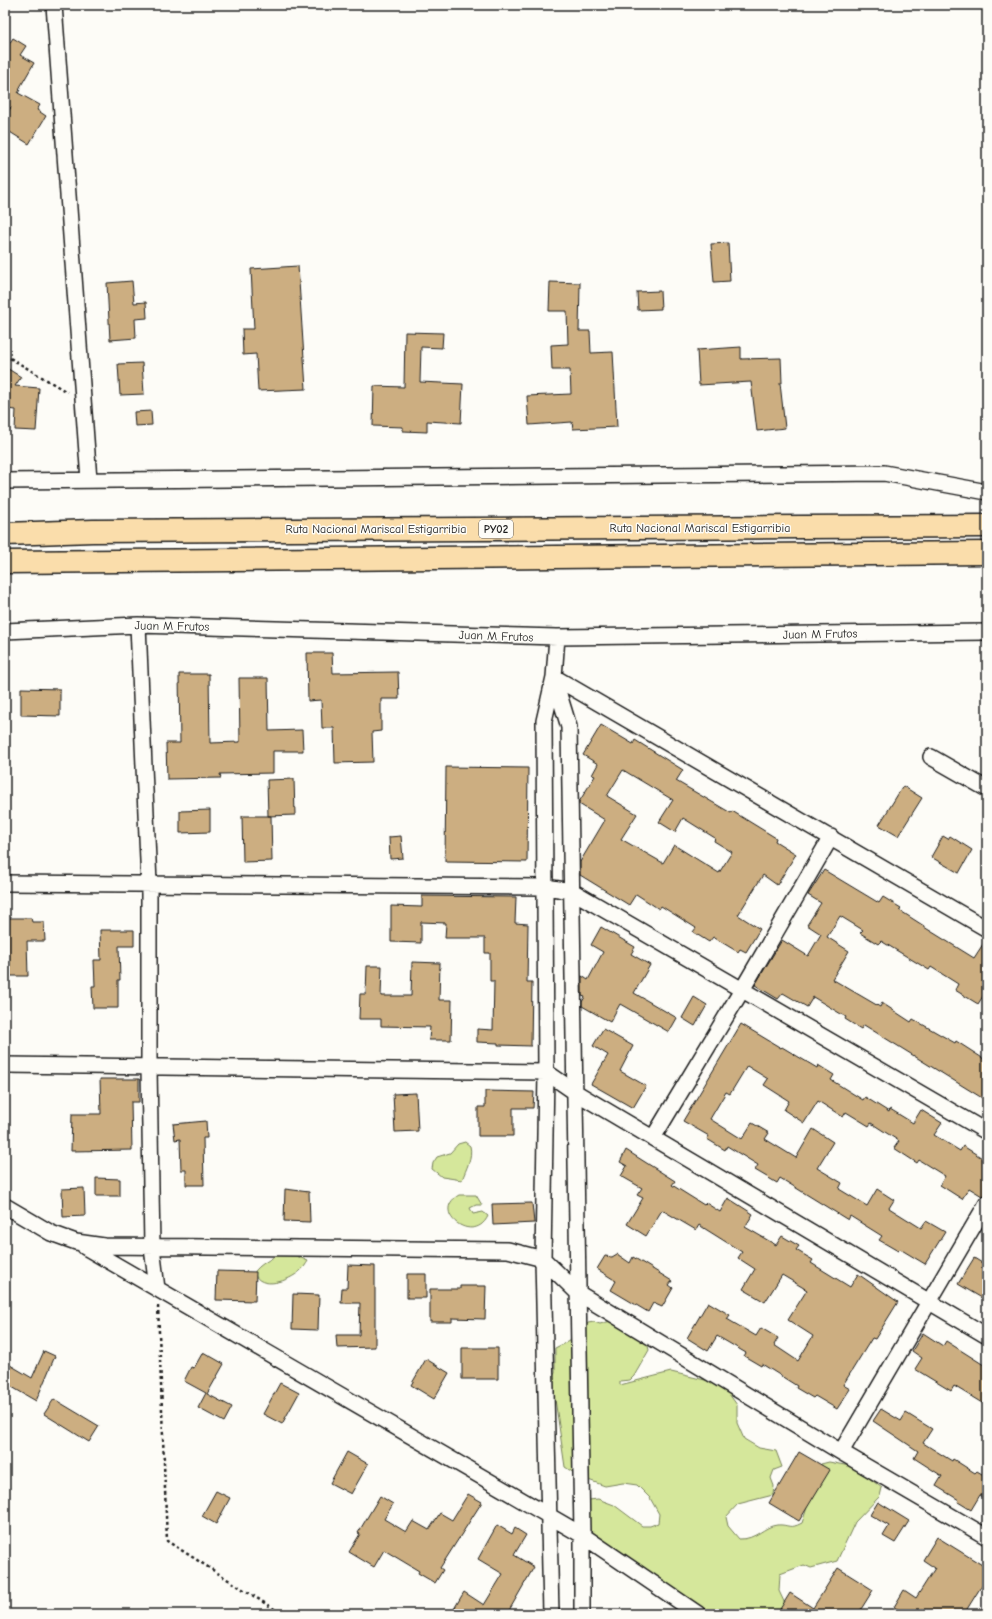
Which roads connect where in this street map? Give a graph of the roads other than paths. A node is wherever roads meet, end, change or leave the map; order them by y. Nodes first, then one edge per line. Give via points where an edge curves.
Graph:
1 (54, 5) edge
2 (89, 480) junction
3 (5, 481) edge
4 (987, 492) edge
5 (987, 526) edge
6 (5, 534) edge
7 (987, 553) edge
8 (5, 562) edge
9 (138, 625) junction
10 (5, 631) edge
11 (987, 632) edge
12 (557, 637) junction
13 (554, 677) junction
14 (931, 757) dead end
15 (987, 789) edge
16 (831, 837) junction
17 (5, 883) edge
18 (149, 884) junction
19 (545, 887) junction
20 (572, 891) junction
21 (987, 929) edge
22 (742, 990) junction
23 (5, 1065) edge
24 (149, 1068) junction
25 (546, 1072) junction
26 (576, 1092) junction
27 (987, 1132) edge
28 (653, 1138) junction
29 (987, 1203) edge
30 (5, 1206) edge
31 (76, 1242) junction
32 (152, 1247) junction
33 (543, 1260) junction
34 (157, 1288) junction
35 (578, 1293) junction
36 (929, 1302) junction
37 (987, 1336) edge
38 (841, 1452) junction
39 (550, 1515) junction
40 (582, 1535) junction
41 (987, 1537) edge
42 (551, 1614) edge
43 (582, 1614) edge
44 (698, 1614) edge

1 - 2 street
2 - 3 street
2 - 4 street via 884,473
5 - 6 highway, Ruta Nacional Mariscal Estigarribia / PY02 via 93,531
7 - 8 highway
9 - 10 street, Juan M Frutos
9 - 12 street, Juan M Frutos
9 - 18 street
11 - 12 street, Juan M Frutos
12 - 13 street
13 - 16 street
13 - 19 street via 544,721
13 - 20 street via 569,727
14 - 15 street
16 - 21 street
16 - 22 street
17 - 18 street
18 - 19 street
18 - 24 street
19 - 20 street
19 - 25 street
20 - 22 street
20 - 26 street
22 - 27 street
22 - 28 street
23 - 24 street
24 - 25 street
24 - 32 street
25 - 26 street
25 - 33 street
26 - 28 street
26 - 35 street
28 - 36 street
29 - 36 street
30 - 31 street via 51,1233
31 - 32 street via 104,1246
31 - 34 street
32 - 33 street via 508,1250
32 - 34 street
33 - 35 street
33 - 39 street
34 - 39 street
35 - 38 street
35 - 40 street
36 - 37 street
36 - 38 street
38 - 41 street
39 - 40 street
39 - 42 street
40 - 43 street
40 - 44 street

